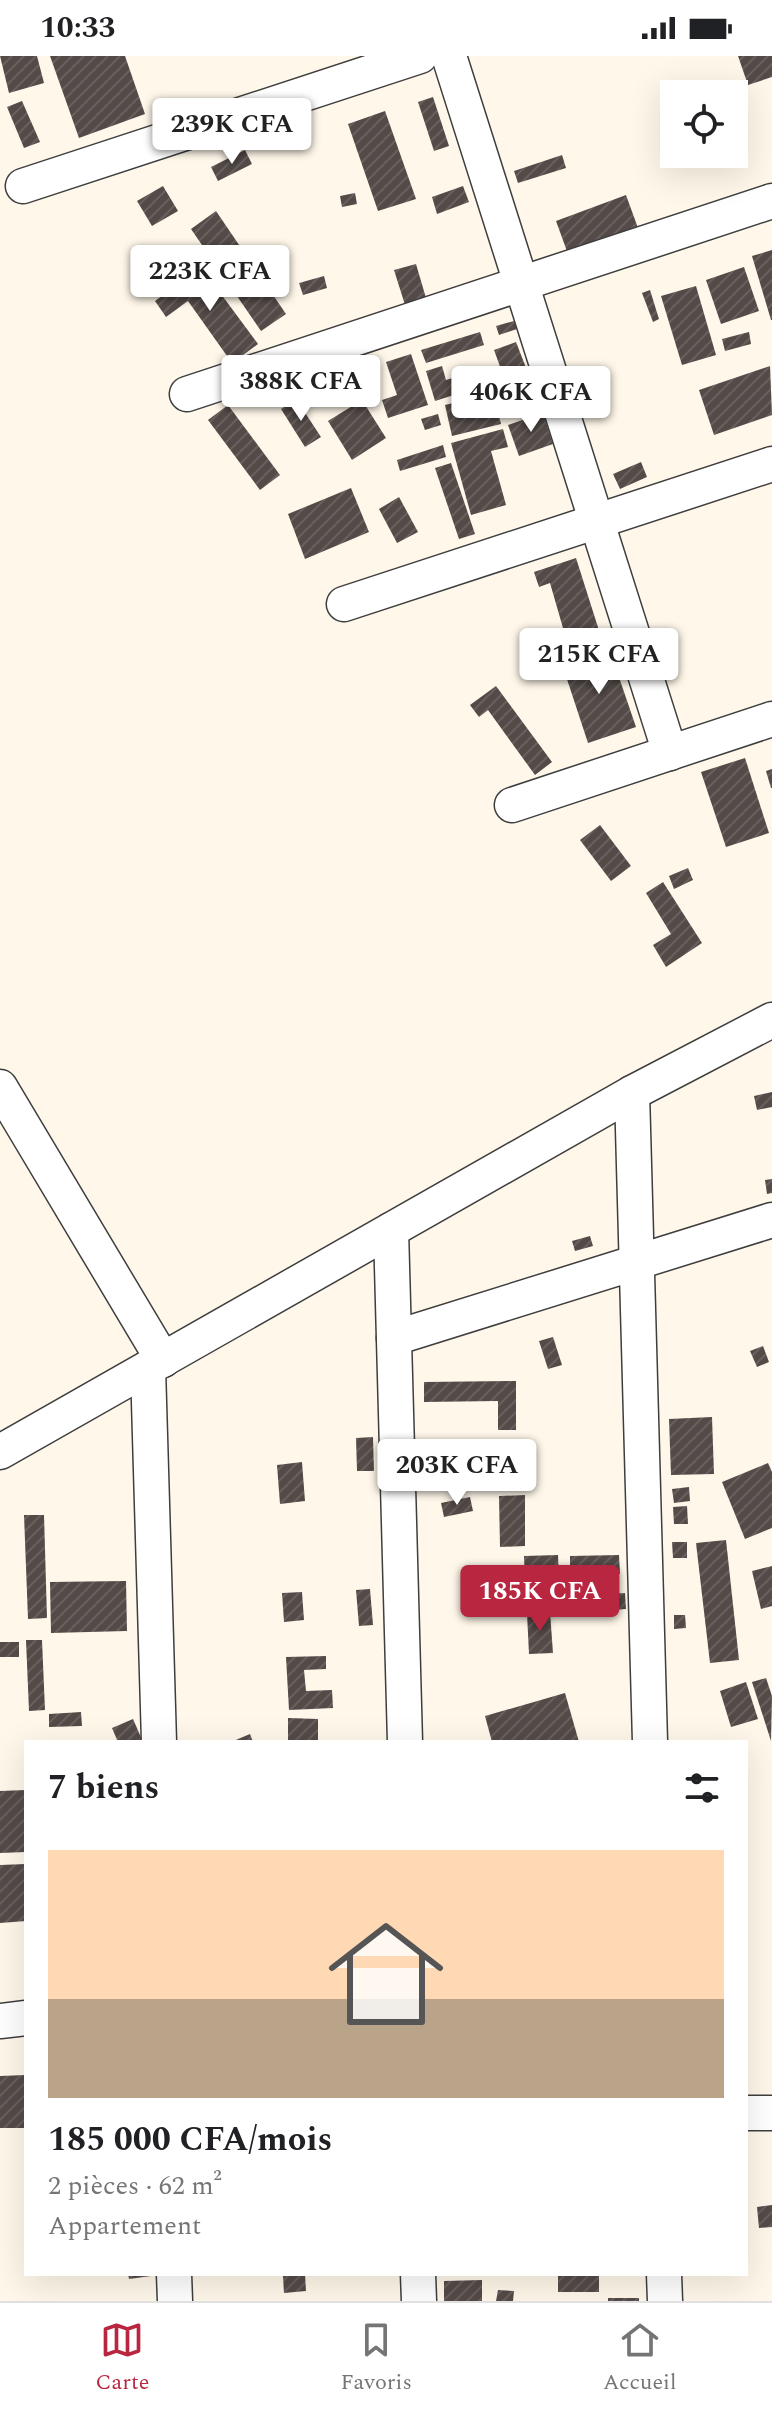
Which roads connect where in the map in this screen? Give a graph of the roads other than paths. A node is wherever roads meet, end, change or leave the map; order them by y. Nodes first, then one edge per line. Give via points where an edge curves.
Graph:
1 (420, 56) edge
2 (449, 56) edge
3 (23, 186) dead end
4 (772, 201) edge
5 (521, 284) junction
6 (187, 394) dead end
7 (772, 464) edge
8 (596, 522) junction
9 (344, 604) dead end
10 (772, 719) edge
11 (670, 753) junction
12 (512, 805) dead end
13 (772, 1020) edge
14 (0, 1087) edge
15 (632, 1093) junction
16 (771, 1228) edge
17 (391, 1230) junction
18 (637, 1262) junction
19 (394, 1338) junction
20 (156, 1364) junction
21 (0, 1452) edge
22 (159, 1740) edge
23 (405, 1740) edge
24 (650, 1740) edge
25 (24, 2018) edge
26 (0, 2021) edge
27 (748, 2113) edge
28 (772, 2113) edge
29 (174, 2276) edge
30 (418, 2276) edge
31 (664, 2276) edge
32 (175, 2301) edge
33 (419, 2301) edge
34 (665, 2301) edge

1 - 3 street
2 - 5 street
4 - 5 street
5 - 6 street
5 - 8 street
7 - 8 street
8 - 9 street
8 - 11 street
10 - 11 street
11 - 12 street
13 - 15 street
14 - 20 street
15 - 17 street
15 - 18 street
16 - 18 street
17 - 19 street
17 - 20 street
18 - 19 street
18 - 24 street
19 - 23 street
20 - 21 street
20 - 22 street
25 - 26 street
27 - 28 street
29 - 32 street
30 - 33 street
31 - 34 street

